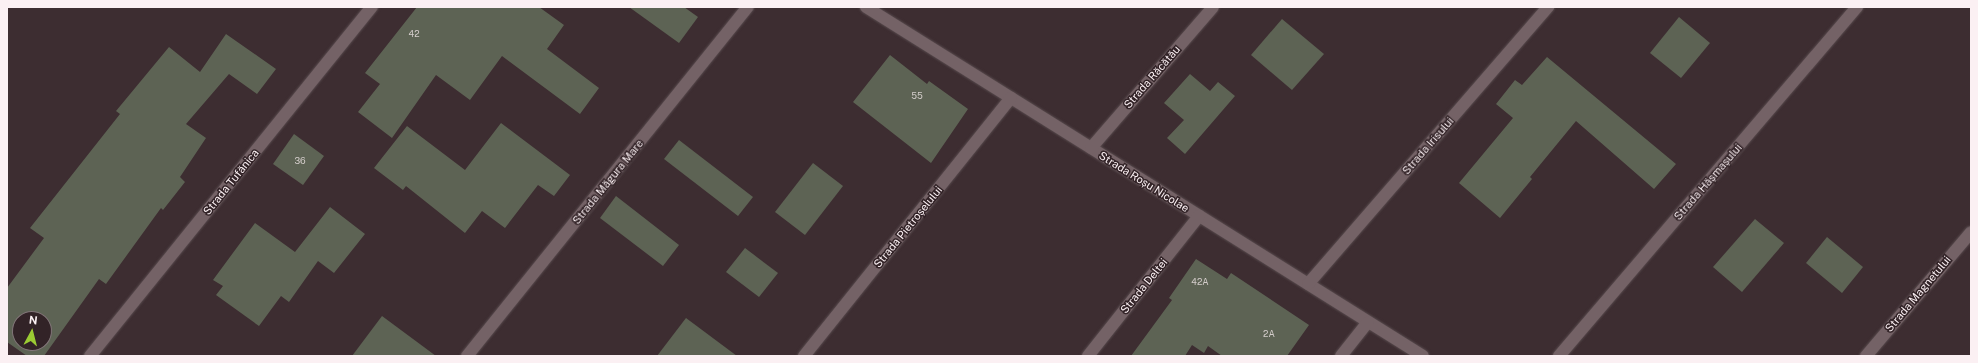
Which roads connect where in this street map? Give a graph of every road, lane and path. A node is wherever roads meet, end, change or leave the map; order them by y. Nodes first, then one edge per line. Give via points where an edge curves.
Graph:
1 (372, 7) edge
2 (748, 7) edge
3 (866, 7) edge
4 (1213, 7) edge
5 (1548, 7) edge
6 (1857, 7) edge
7 (1011, 98) junction
8 (1091, 148) junction
9 (1199, 216) junction
10 (1971, 232) edge
11 (1308, 284) junction
12 (1368, 322) junction
13 (90, 356) edge
14 (467, 356) edge
15 (804, 356) edge
16 (1088, 356) edge
17 (1341, 356) edge
18 (1423, 356) edge
19 (1559, 356) edge
20 (1866, 356) edge

1 - 13 street, Strada Tufănica
2 - 14 street, Strada Măgura Mare
3 - 7 street, Strada Roșu Nicolae
4 - 8 street, Strada Răcătău
5 - 11 street, Strada Irisului
6 - 19 street, Strada Hășmașului
7 - 8 street, Strada Roșu Nicolae
7 - 15 street, Strada Pietroșelului
8 - 9 street, Strada Roșu Nicolae
9 - 11 street, Strada Roșu Nicolae
9 - 16 street, Strada Deltei
10 - 20 street, Strada Magnetului
11 - 12 street, Strada Roșu Nicolae
12 - 17 street
12 - 18 street, Strada Roșu Nicolae

